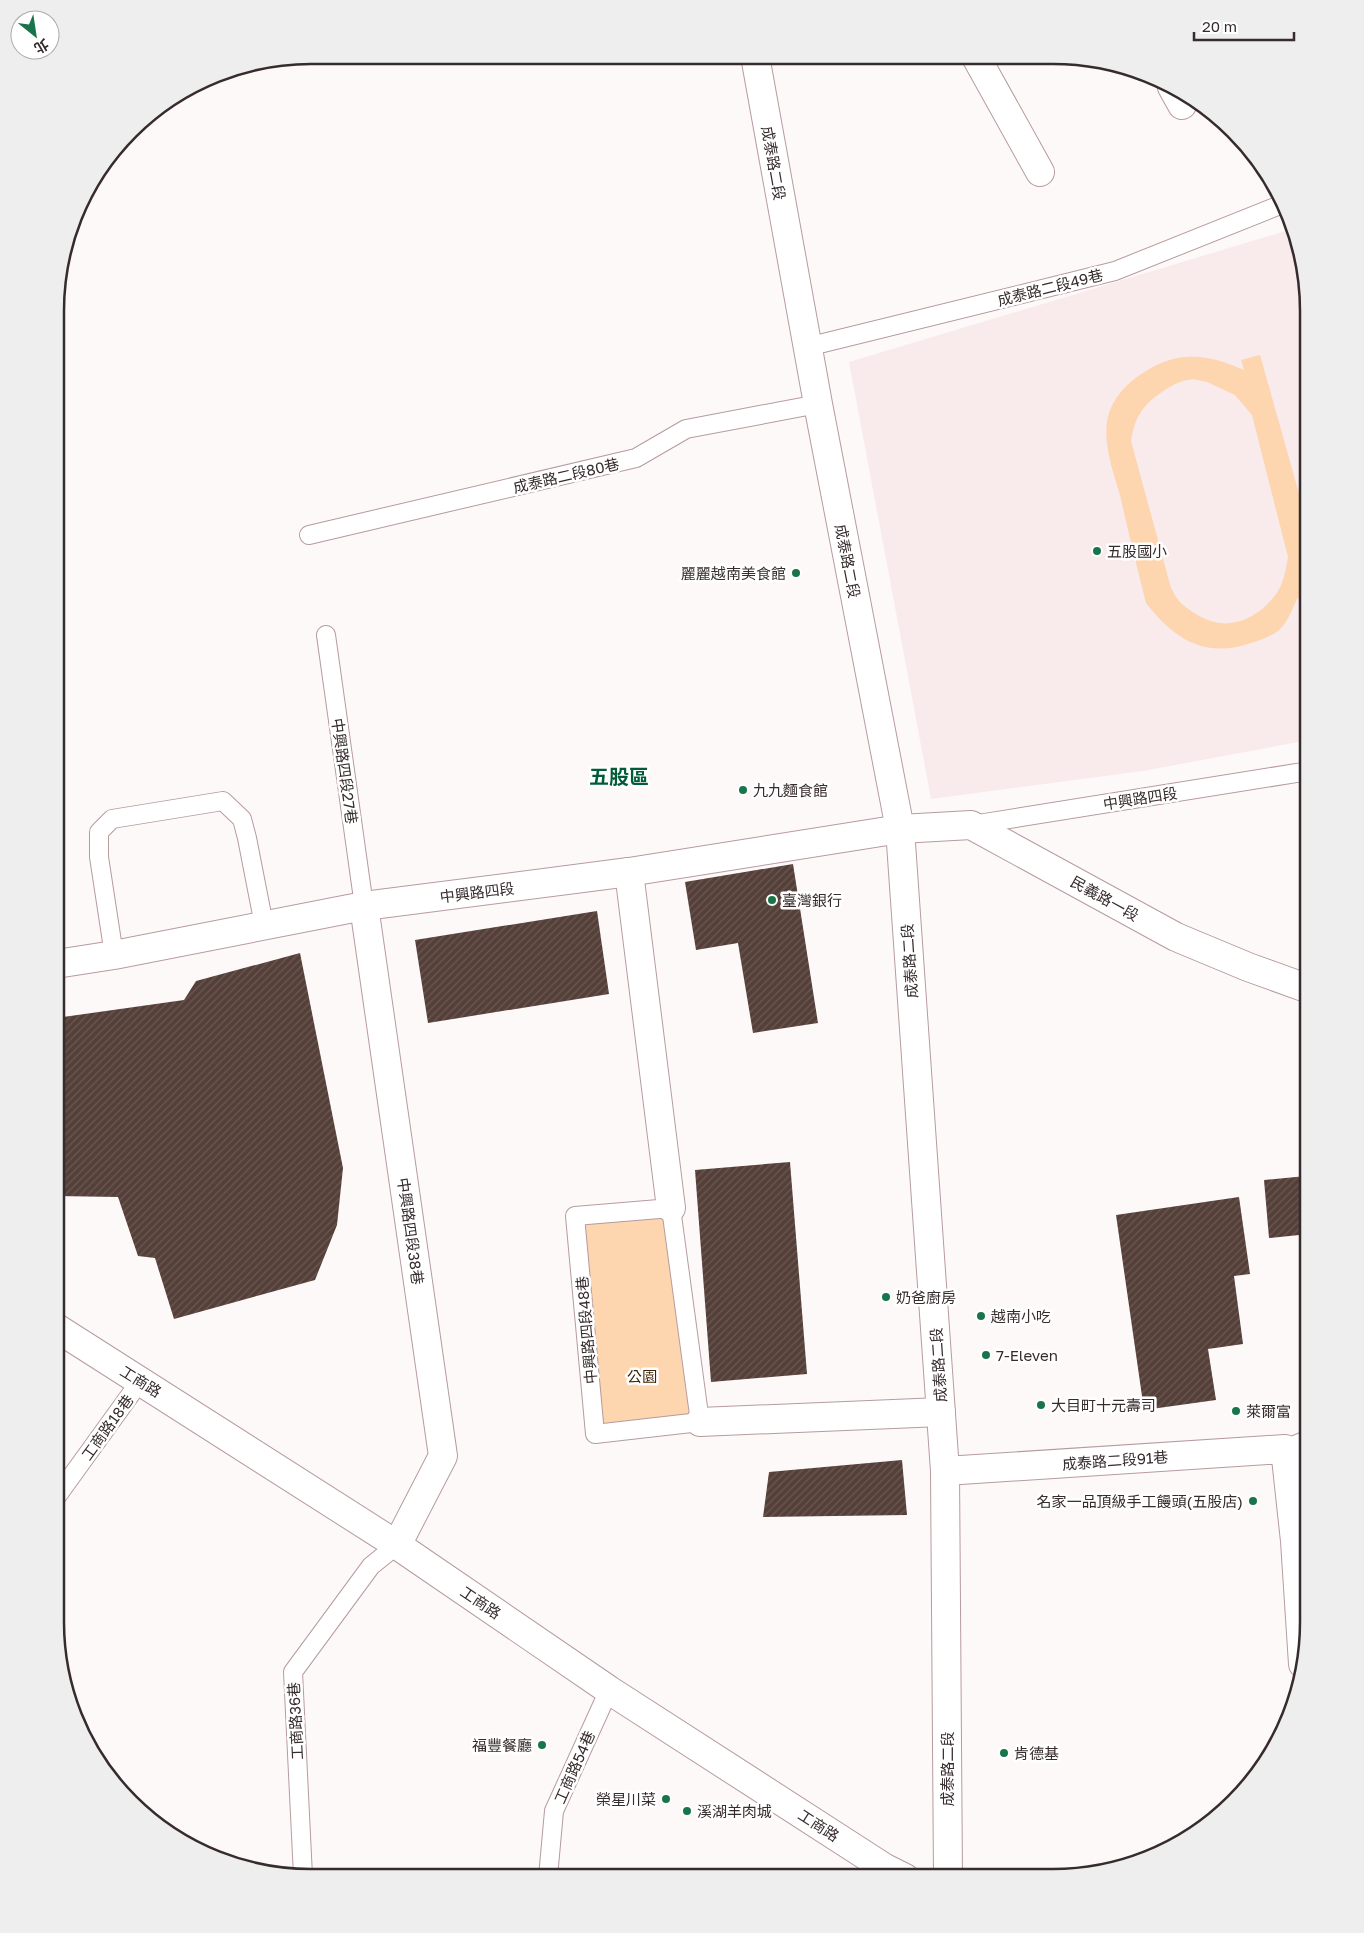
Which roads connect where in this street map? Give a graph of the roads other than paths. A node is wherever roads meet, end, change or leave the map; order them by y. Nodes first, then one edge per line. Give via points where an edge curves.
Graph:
1 (756, 64) edge
2 (980, 64) edge
3 (1040, 172) dead end
4 (1277, 206) edge
5 (807, 347) junction
6 (818, 404) junction
7 (309, 536) dead end
8 (326, 635) dead end
9 (1300, 772) edge
10 (972, 825) junction
11 (900, 829) junction
12 (629, 872) junction
13 (364, 906) junction
14 (264, 926) junction
15 (114, 954) junction
16 (64, 963) edge
17 (1300, 986) edge
18 (670, 1208) junction
19 (64, 1332) edge
20 (141, 1380) junction
21 (941, 1412) junction
22 (700, 1422) junction
23 (1297, 1444) edge
24 (945, 1471) junction
25 (64, 1487) edge
26 (1300, 1502) edge
27 (397, 1545) junction
28 (609, 1690) junction
29 (304, 1869) edge
30 (549, 1869) edge
31 (887, 1869) edge
32 (948, 1869) edge

1 - 5 main road, 成泰路二段
2 - 3 main road
4 - 5 lane, 成泰路二段49巷 via 1115,271
5 - 6 main road, 成泰路二段
6 - 7 lane, 成泰路二段80巷 via 686,429 636,458
6 - 11 main road, 成泰路二段
8 - 13 lane, 中興路四段27巷
9 - 10 lane, 中興路四段
10 - 11 main road
10 - 17 main road, 民義路一段 via 1176,937
11 - 12 main road, 中興路四段
11 - 21 main road, 成泰路二段
12 - 13 main road, 中興路四段
12 - 18 main road
13 - 14 main road, 中興路四段
13 - 27 main road, 中興路四段38巷 via 443,1456
14 - 15 main road, 中興路四段
14 - 15 lane via 242,819 223,801 112,819 99,832 99,857
15 - 16 main road, 中興路四段
18 - 22 lane
18 - 22 lane, 中興路四段48巷 via 575,1216 595,1434
19 - 20 main road, 工商路
20 - 25 lane, 工商路18巷
20 - 27 main road, 工商路
21 - 22 main road, 中興路四段48巷
21 - 24 main road, 成泰路二段
23 - 24 main road, 成泰路二段91巷
23 - 26 main road
24 - 32 main road, 成泰路二段
27 - 28 main road, 工商路
27 - 29 lane, 工商路36巷 via 371,1566 293,1672
28 - 30 lane, 工商路54巷 via 554,1811
28 - 31 main road, 工商路

